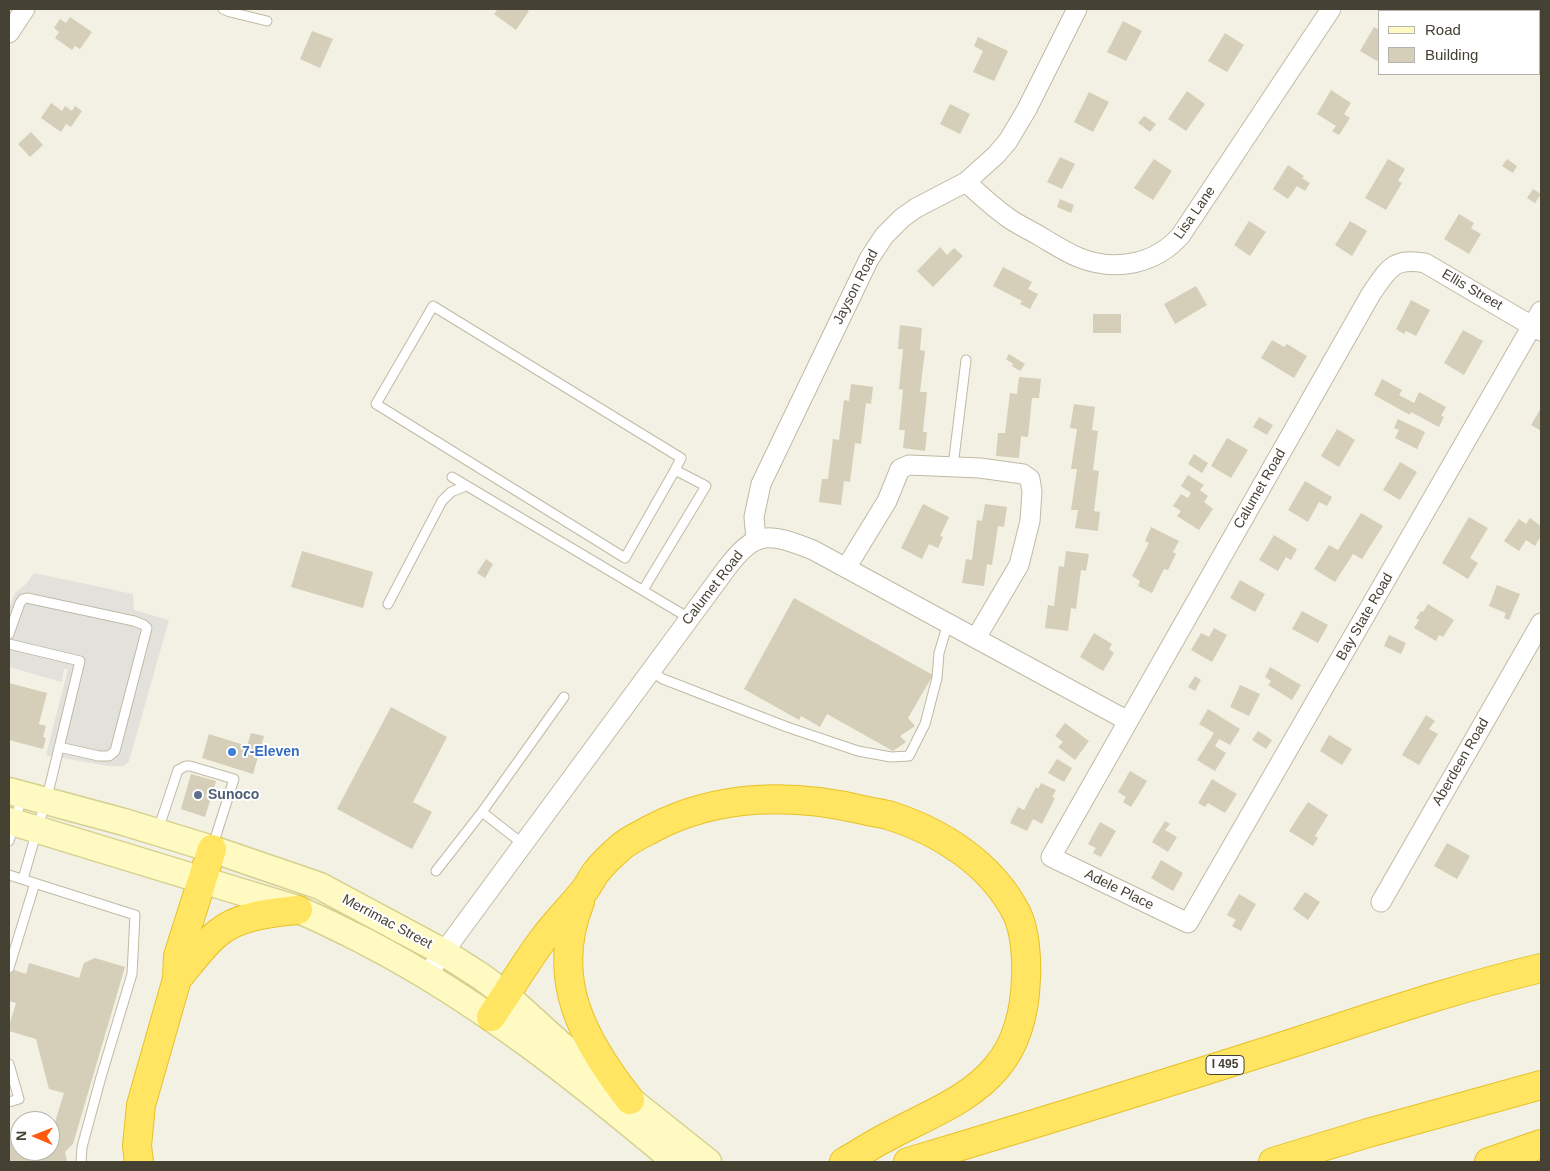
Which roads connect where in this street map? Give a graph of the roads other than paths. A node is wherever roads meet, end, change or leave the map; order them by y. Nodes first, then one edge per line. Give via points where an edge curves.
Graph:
1 (25, 9) edge
2 (223, 9) edge
3 (1077, 9) edge
4 (1331, 9) edge
5 (267, 21) dead end
6 (9, 33) edge
7 (966, 182) junction
8 (1399, 262) joint
9 (1538, 322) edge
10 (966, 360) dead end
11 (953, 466) junction
12 (675, 470) junction
13 (452, 477) dead end
14 (466, 486) junction
15 (756, 540) junction
16 (846, 568) junction
17 (643, 590) junction
18 (388, 604) dead end
19 (689, 618) junction
20 (948, 623) junction
21 (1541, 623) edge
22 (9, 634) edge
23 (976, 638) junction
24 (9, 644) edge
25 (650, 671) junction
26 (564, 698) dead end
27 (1128, 721) junction
28 (59, 747) junction
29 (26, 796) edge
30 (482, 812) junction
31 (17, 828) edge
32 (157, 833) junction
33 (523, 844) junction
34 (212, 849) junction
35 (1051, 857) joint
36 (436, 871) dead end
37 (9, 875) edge
38 (23, 879) junction
39 (203, 880) junction
40 (35, 883) junction
41 (585, 890) junction
42 (1381, 902) dead end
43 (298, 910) junction
44 (1188, 923) joint
45 (443, 952) junction
46 (9, 968) edge
47 (1541, 968) edge
48 (426, 976) junction
49 (177, 979) junction
50 (506, 995) junction
51 (491, 1017) junction
52 (9, 1064) edge
53 (1541, 1085) edge
54 (630, 1100) junction
55 (9, 1102) edge
56 (1541, 1144) edge
57 (671, 1150) edge
58 (81, 1162) edge
59 (139, 1162) edge
60 (708, 1162) edge
61 (844, 1162) edge
62 (908, 1162) edge
63 (1272, 1162) edge
64 (1489, 1162) edge

1 - 6 street
2 - 5 lane
3 - 7 street, Jayson Road via 1018,126 996,155
4 - 7 street, Lisa Lane via 1182,235 1153,257 1121,265 1080,258 1010,219
7 - 15 street, Jayson Road via 902,218 884,236 869,259 760,484 754,517
8 - 9 street, Ellis Street via 1425,263
8 - 27 street, Calumet Road via 1371,294
9 - 44 street, Bay State Road
10 - 11 lane
11 - 16 street via 909,464 900,469 887,501
11 - 23 street via 1023,474 1030,479 1032,492 1030,520 1019,565
12 - 12 lane via 625,558 376,404 433,306 681,458
12 - 17 lane via 706,486
13 - 14 lane
14 - 17 lane
14 - 18 lane via 451,492 442,501
15 - 16 street, Calumet Road via 770,537 785,540 813,550
15 - 19 street, Calumet Road via 736,555
16 - 20 street, Calumet Road
17 - 19 lane
19 - 25 street, Calumet Road
20 - 23 street, Calumet Road
20 - 25 lane via 925,724 909,756 891,757 858,751 787,727
21 - 42 street, Aberdeen Road
22 - 28 lane via 20,603 27,598 134,621 147,628 115,751 109,756 99,756
23 - 27 street, Calumet Road
24 - 28 lane via 80,661
25 - 33 street, Calumet Road
26 - 30 lane
27 - 35 street, Calumet Road
28 - 29 lane
29 - 31 lane
29 - 31 lane
29 - 32 main road, Merrimac Street
30 - 33 lane
30 - 36 lane
31 - 38 lane
31 - 39 main road, Merrimac Street
32 - 34 main road, Merrimac Street
32 - 34 lane via 178,770 182,767 190,766 234,778
33 - 45 street, Calumet Road
34 - 39 highway
34 - 45 main road, Merrimac Street via 320,886
35 - 44 street, Adele Place
37 - 38 lane
38 - 40 lane
39 - 43 main road, Merrimac Street
39 - 49 highway via 178,956
40 - 46 lane
40 - 58 lane via 135,915 132,974 96,1095
41 - 50 highway via 544,938
41 - 54 highway via 570,933 569,980 576,1010 589,1039
41 - 61 highway via 598,870 622,846 662,823 720,804 767,799 845,805 888,815 946,841 980,865 998,884 1017,915 1023,937 1027,962 1026,990 1014,1040 998,1066 964,1096
43 - 48 main road, Merrimac Street via 328,922
43 - 49 highway via 265,913 234,923 205,945
45 - 48 street, Calumet Road
45 - 50 main road, Merrimac Street
47 - 62 highway, I 495 via 1434,998
48 - 51 main road, Merrimac Street
49 - 59 highway via 141,1105 137,1146
50 - 51 highway
50 - 54 main road, Merrimac Street via 561,1046
51 - 57 main road, Merrimac Street
52 - 55 lane via 19,1099
53 - 63 highway
54 - 57 main road, Merrimac Street
56 - 64 highway
57 - 60 main road, Merrimac Street

